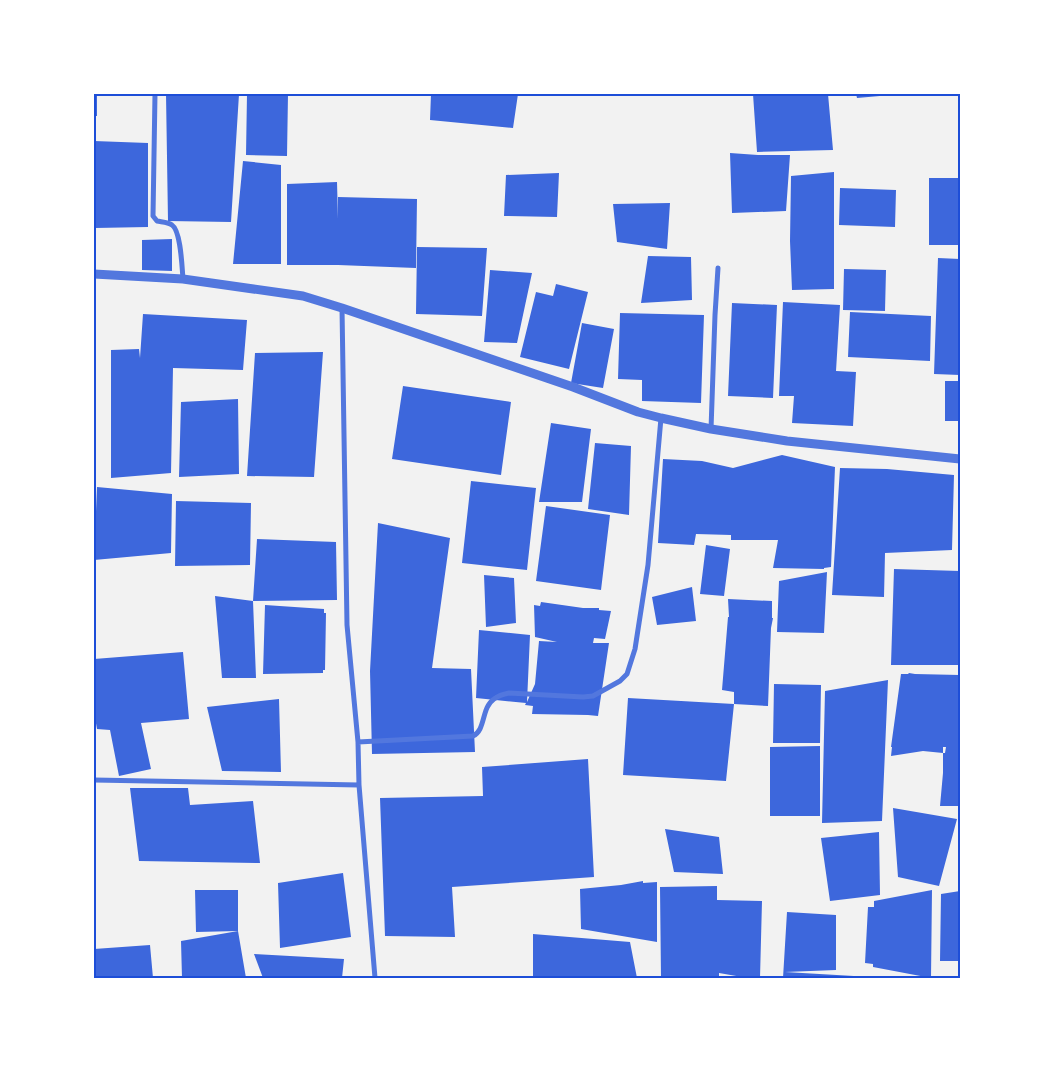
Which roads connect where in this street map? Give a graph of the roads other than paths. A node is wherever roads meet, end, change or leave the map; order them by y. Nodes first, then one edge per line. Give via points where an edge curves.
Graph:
1 (156, 94) edge
2 (718, 268) dead end
3 (94, 274) edge
4 (183, 279) junction
5 (342, 308) junction
6 (661, 418) junction
7 (711, 429) junction
8 (960, 459) edge
9 (358, 742) junction
10 (94, 780) edge
11 (360, 785) junction
12 (375, 978) edge

1 - 4 street via 153,216 175,228
2 - 7 street
3 - 4 street
4 - 5 street via 303,296
5 - 6 street
5 - 9 street via 347,625
6 - 7 street
6 - 9 street via 648,565 635,649 627,674 593,696 509,693 500,696 488,705 480,731 474,736
7 - 8 street via 787,441
9 - 11 street
10 - 11 street
11 - 12 street

